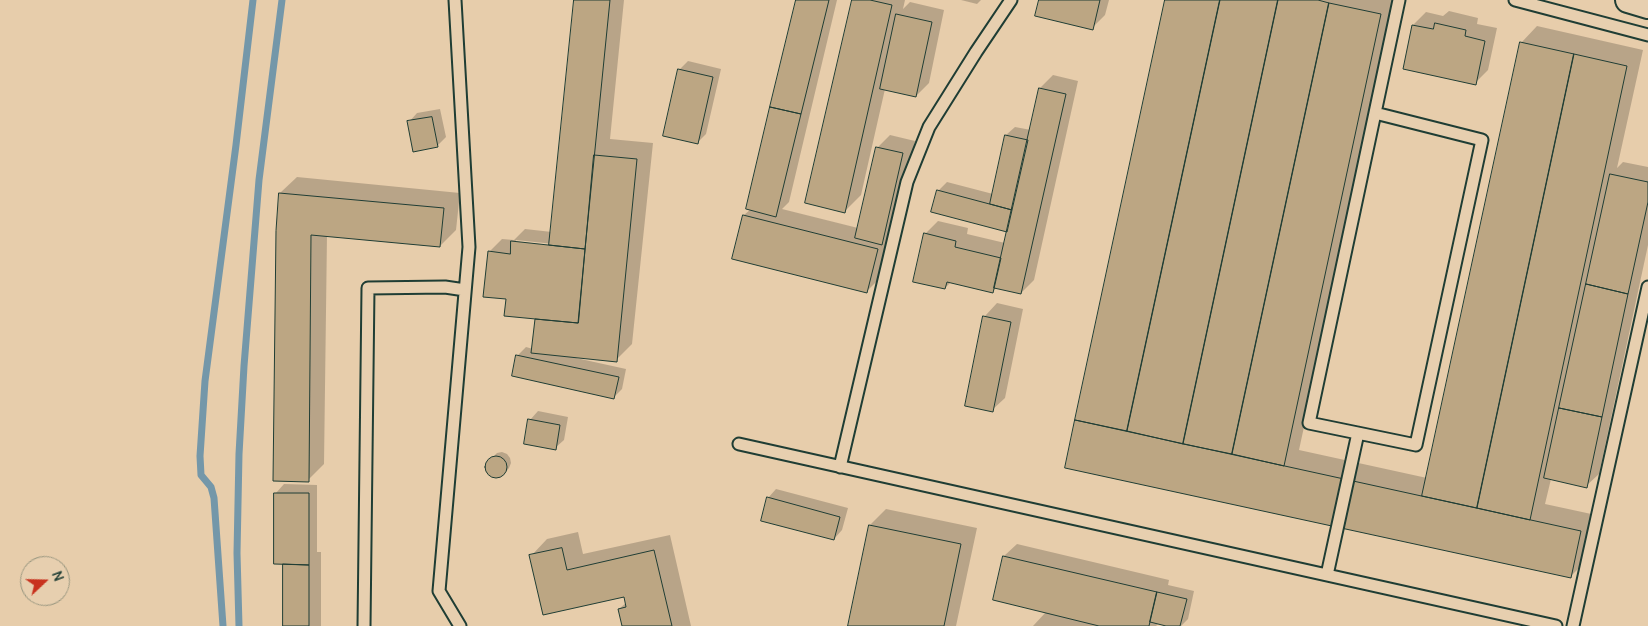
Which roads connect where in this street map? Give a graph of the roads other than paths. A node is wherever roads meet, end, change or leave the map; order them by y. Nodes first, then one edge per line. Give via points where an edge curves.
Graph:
1 (456, 0) edge
2 (1012, 0) edge
3 (1399, 0) edge
4 (1515, 0) edge
5 (1628, 0) edge
6 (1648, 6) edge
7 (1648, 35) edge
8 (1375, 112) junction
9 (1648, 287) edge
10 (465, 290) junction
11 (1358, 433) junction
12 (739, 444) dead end
13 (840, 467) junction
14 (1327, 575) junction
15 (364, 626) edge
16 (460, 626) edge
17 (1556, 626) edge
18 (1572, 626) edge

1 - 10 lane via 469,246
2 - 13 lane via 929,127 907,182
3 - 8 lane
4 - 7 lane
5 - 6 street
8 - 11 lane via 1310,423
8 - 11 lane via 1482,140 1416,445
9 - 18 lane
10 - 15 lane via 446,287 368,288
10 - 16 lane via 439,591
11 - 14 lane
12 - 13 lane
13 - 14 lane
14 - 17 lane

